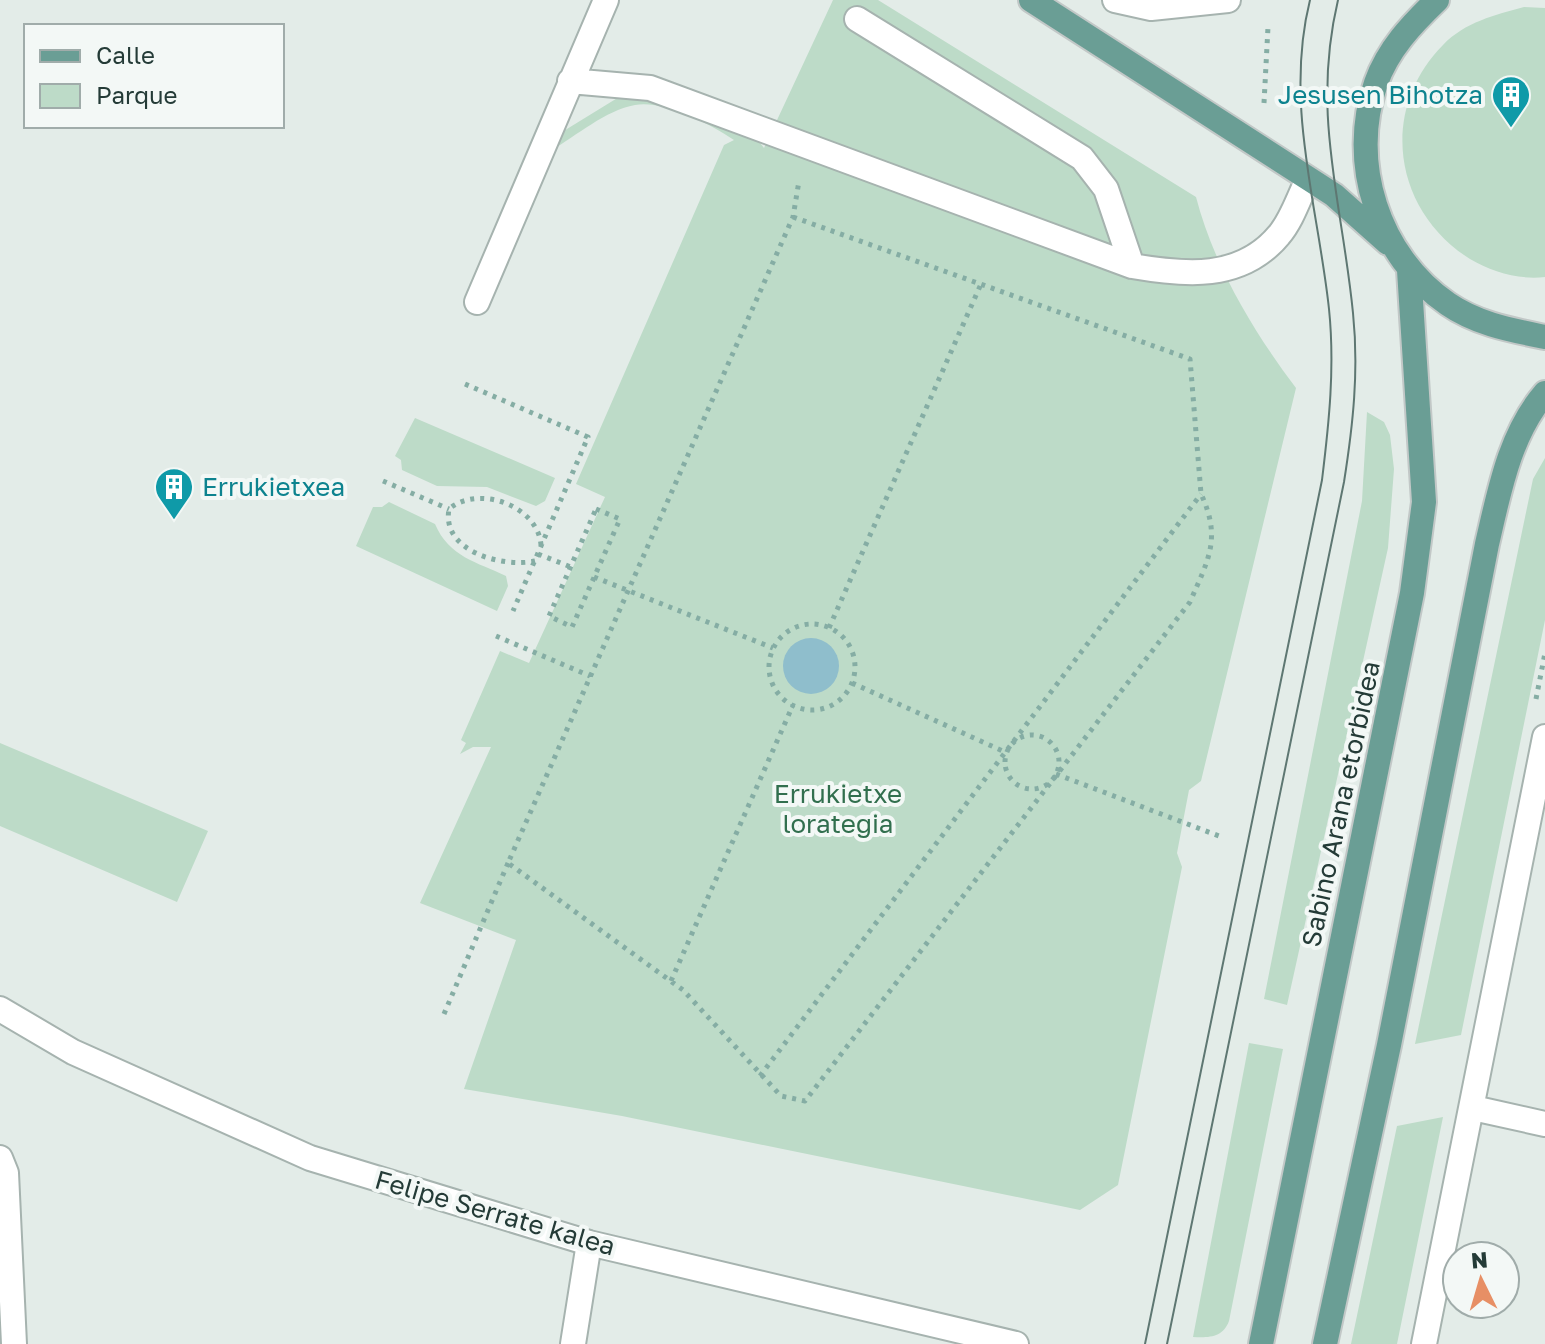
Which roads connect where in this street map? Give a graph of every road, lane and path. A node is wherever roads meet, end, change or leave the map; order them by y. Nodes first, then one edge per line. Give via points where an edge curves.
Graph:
1 (606, 0) edge
2 (1031, 0) edge
3 (1115, 0) edge
4 (1228, 0) edge
5 (1437, 0) edge
6 (857, 19) dead end
7 (1268, 27) dead end
8 (570, 81) junction
9 (1263, 108) dead end
10 (805, 145) junction
11 (1308, 179) junction
12 (793, 217) junction
13 (1393, 247) junction
14 (1132, 266) junction
15 (1409, 270) junction
16 (981, 284) junction
17 (477, 302) dead end
18 (1545, 337) edge
19 (465, 384) dead end
20 (1545, 393) edge
21 (383, 481) dead end
22 (1201, 494) junction
23 (449, 509) junction
24 (541, 546) junction
25 (538, 554) junction
26 (535, 561) junction
27 (571, 567) junction
28 (594, 577) junction
29 (629, 590) junction
30 (513, 611) dead end
31 (829, 628) junction
32 (496, 636) dead end
33 (773, 648) junction
34 (590, 676) junction
35 (852, 683) junction
36 (793, 705) junction
37 (1545, 737) edge
38 (1005, 752) junction
39 (1056, 774) junction
40 (1219, 836) dead end
41 (508, 863) junction
42 (671, 981) junction
43 (0, 1009) edge
44 (444, 1014) dead end
45 (760, 1076) junction
46 (1473, 1108) junction
47 (1545, 1124) edge
48 (0, 1158) edge
49 (589, 1243) junction
50 (14, 1344) edge
51 (573, 1344) edge
52 (1016, 1344) edge
53 (1261, 1344) edge
54 (1325, 1344) edge
55 (1424, 1344) edge

1 - 8 street
2 - 11 main road
3 - 4 street via 1151,8
5 - 13 main road via 1404,32 1376,82 1365,138 1371,194
6 - 14 street via 1082,158 1106,189
7 - 9 path
8 - 10 street via 650,88
8 - 17 street
10 - 12 path
10 - 14 street
11 - 13 main road
11 - 14 street via 1279,235 1247,262 1210,273
12 - 16 path
12 - 29 path
13 - 15 main road
15 - 18 main road via 1448,304 1494,328
15 - 53 main road, Sabino Arana etorbidea via 1424,502 1412,593
16 - 22 path via 1190,359
16 - 31 path
19 - 24 path via 588,437
20 - 54 main road via 1505,466
21 - 23 path
22 - 38 path
22 - 39 path via 1213,547 1190,602
23 - 24 path via 472,499 496,500 537,523
23 - 26 path via 457,540 471,550 507,562
24 - 25 path
25 - 26 path
25 - 27 path
26 - 30 path
27 - 28 path via 549,616 572,627
27 - 28 path via 596,509 620,519
28 - 29 path
29 - 33 path
29 - 34 path
31 - 33 path via 799,626
31 - 35 path via 847,641 854,656
32 - 34 path
33 - 36 path via 770,677 777,692
34 - 41 path
35 - 36 path via 835,704 818,710
35 - 38 path
36 - 42 path
37 - 46 street
38 - 39 path via 1013,783 1028,790 1045,786
38 - 39 path via 1024,735 1037,735 1057,749
38 - 45 path
39 - 40 path
39 - 45 path via 805,1101 781,1096
41 - 42 path
41 - 44 path
42 - 45 path
43 - 49 street, Felipe Serrate kalea via 73,1052 310,1158
46 - 47 street
46 - 55 street
48 - 50 street via 6,1173
49 - 51 street
49 - 52 street, Felipe Serrate kalea

